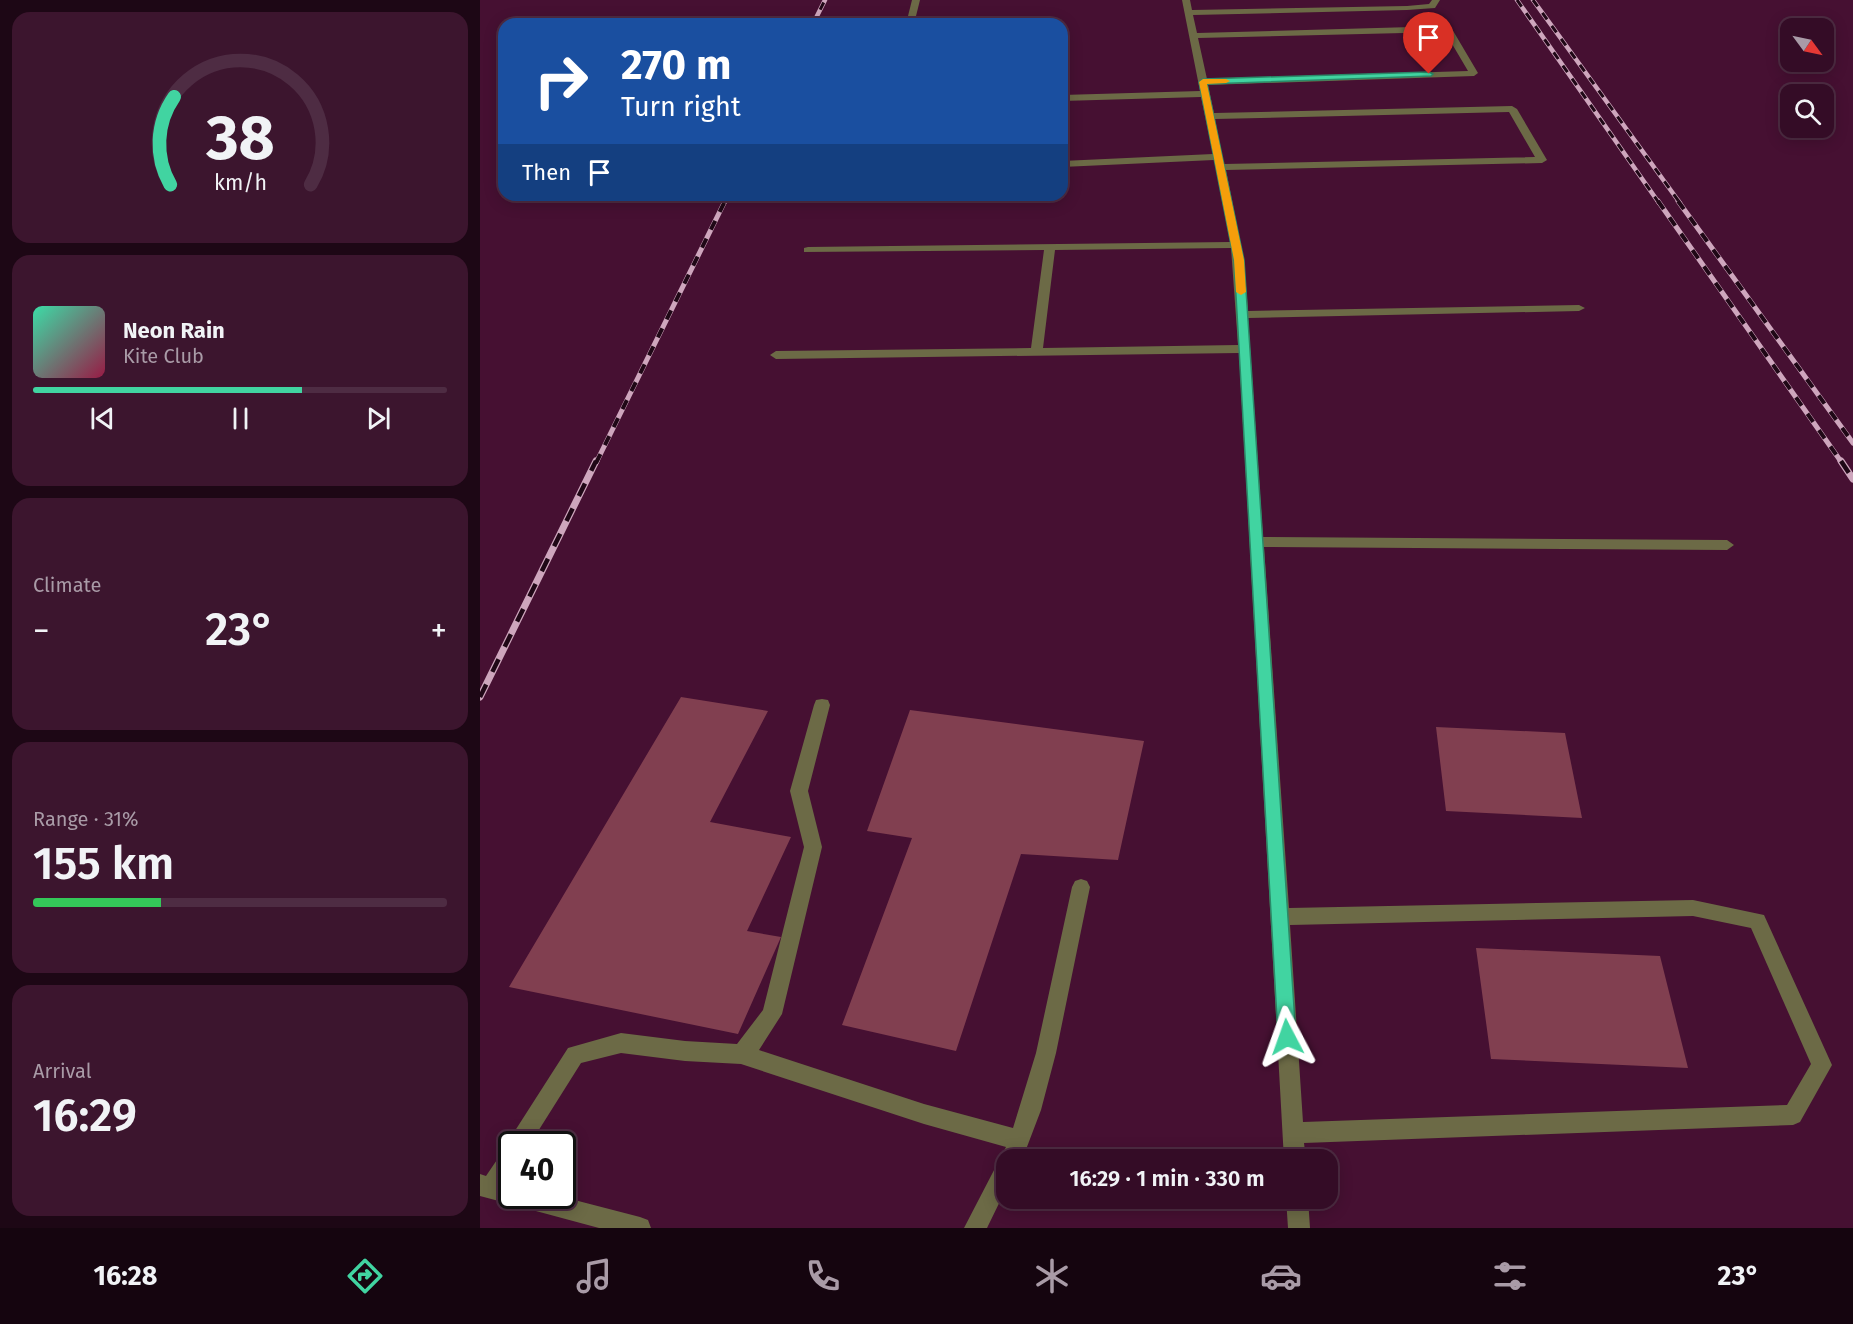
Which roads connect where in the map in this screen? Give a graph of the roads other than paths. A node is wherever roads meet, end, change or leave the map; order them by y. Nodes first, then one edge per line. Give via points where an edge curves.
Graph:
1 (916, 0) edge
2 (1436, 0) edge
3 (1187, 7) edge
4 (911, 18) edge
5 (1193, 36) junction
6 (1204, 88) junction
7 (1068, 98) edge
8 (1210, 116) junction
9 (1219, 162) junction
10 (1068, 164) edge
11 (1236, 245) junction
12 (1050, 247) junction
13 (808, 250) dead end
14 (1579, 308) dead end
15 (1243, 315) junction
16 (1245, 349) junction
17 (1037, 352) junction
18 (776, 355) dead end
19 (1257, 542) junction
20 (1727, 545) dead end
21 (822, 705) dead end
22 (1081, 887) dead end
23 (1280, 917) junction
24 (741, 1054) junction
25 (526, 1131) edge
26 (1294, 1133) junction
27 (1012, 1149) edge
28 (1015, 1149) edge
29 (1295, 1149) edge
30 (498, 1171) edge
31 (485, 1186) edge
32 (996, 1187) edge
33 (569, 1209) edge
34 (1298, 1209) edge
35 (640, 1228) edge
36 (975, 1228) edge
37 (1299, 1228) edge

1 - 4 street
2 - 3 street via 1432,6 1407,8
3 - 5 street
5 - 6 street
5 - 6 street via 1448,29 1474,73
6 - 7 street
6 - 8 street
8 - 9 street
8 - 9 street via 1512,108 1542,160
9 - 10 street
9 - 11 street
11 - 12 street
11 - 15 street
12 - 13 street
12 - 17 street
14 - 15 street
15 - 16 street
16 - 17 street
16 - 19 street
17 - 18 street
19 - 20 street
19 - 23 street
21 - 24 street via 799,791 813,847 772,1014
22 - 28 street via 1046,1053 1031,1110
23 - 26 street
23 - 26 street via 1693,908 1757,921 1822,1065 1793,1114
24 - 25 street via 621,1043 575,1055
24 - 27 street via 924,1114
26 - 29 street
30 - 31 street
32 - 36 street
33 - 35 street
34 - 37 street

